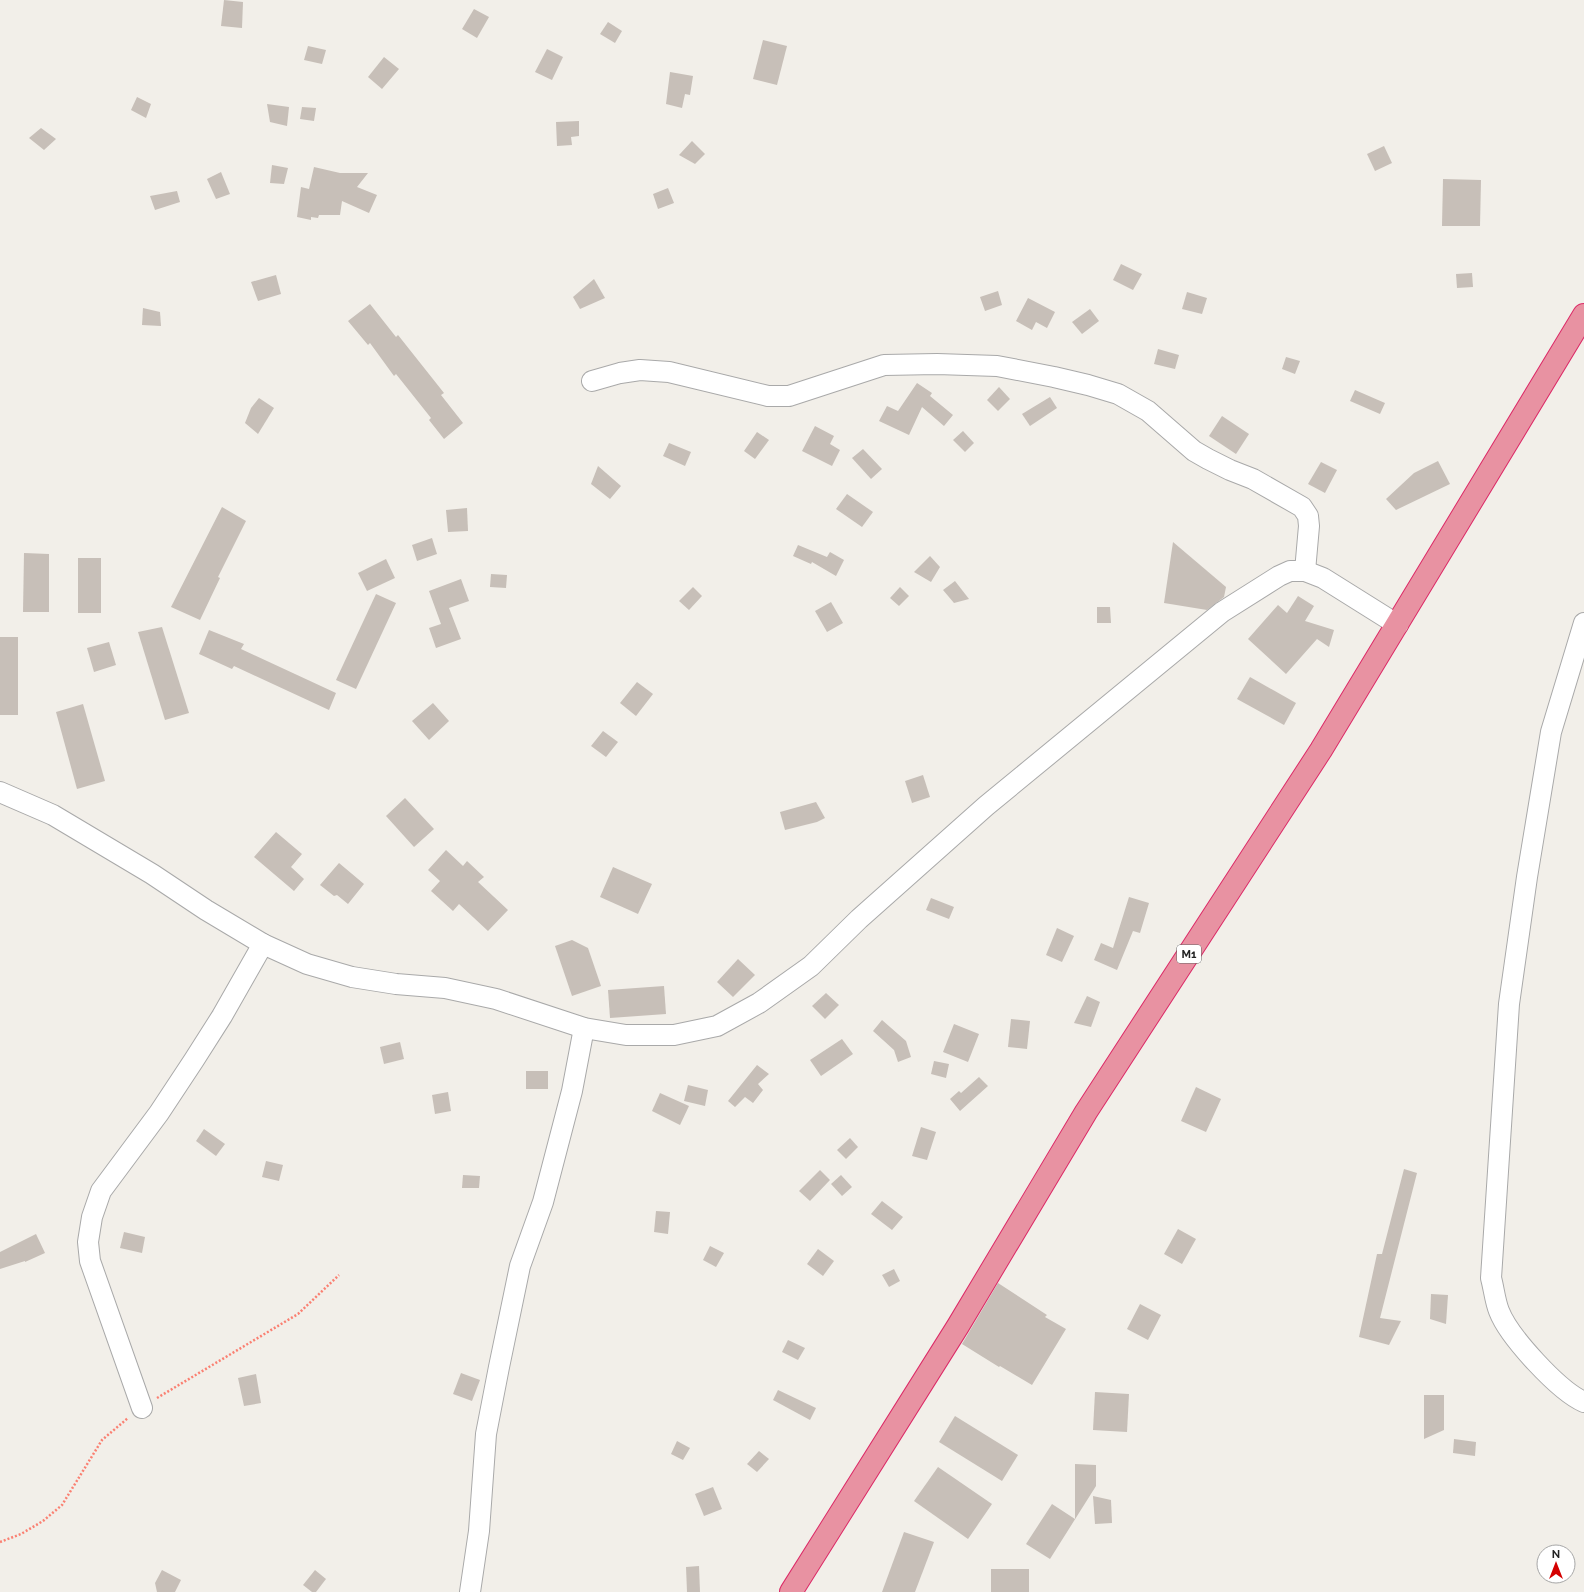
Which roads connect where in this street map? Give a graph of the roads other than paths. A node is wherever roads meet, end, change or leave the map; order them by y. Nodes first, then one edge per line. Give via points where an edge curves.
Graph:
1 (1581, 328) edge
2 (592, 381) dead end
3 (1305, 571) junction
4 (1584, 622) edge
5 (1398, 625) junction
6 (0, 792) edge
7 (263, 944) junction
8 (584, 1028) junction
9 (1584, 1402) edge
10 (142, 1408) road end
11 (470, 1592) edge
12 (791, 1592) edge

1 - 5 highway, M1
2 - 3 street via 640,370 669,372 768,396 789,396 884,365 937,364 997,366 1088,385 1118,394 1148,411 1204,456 1302,506 1308,516 1309,526
3 - 5 street via 1323,578
3 - 8 street via 1290,571 1279,576 1222,612 986,806 811,966 759,1003 717,1026 674,1035 626,1035
4 - 9 street via 1551,732 1526,884 1509,1004 1491,1278 1499,1312 1515,1337 1550,1376
5 - 12 highway, M1 via 1321,750 1086,1112 958,1326
6 - 7 street via 53,815 93,838
7 - 8 street via 307,964 352,977 445,988 496,999
7 - 10 street via 194,1060 101,1192 92,1217 88,1242 90,1261
8 - 11 street via 572,1091 543,1202 520,1266 499,1366 486,1434 479,1530

